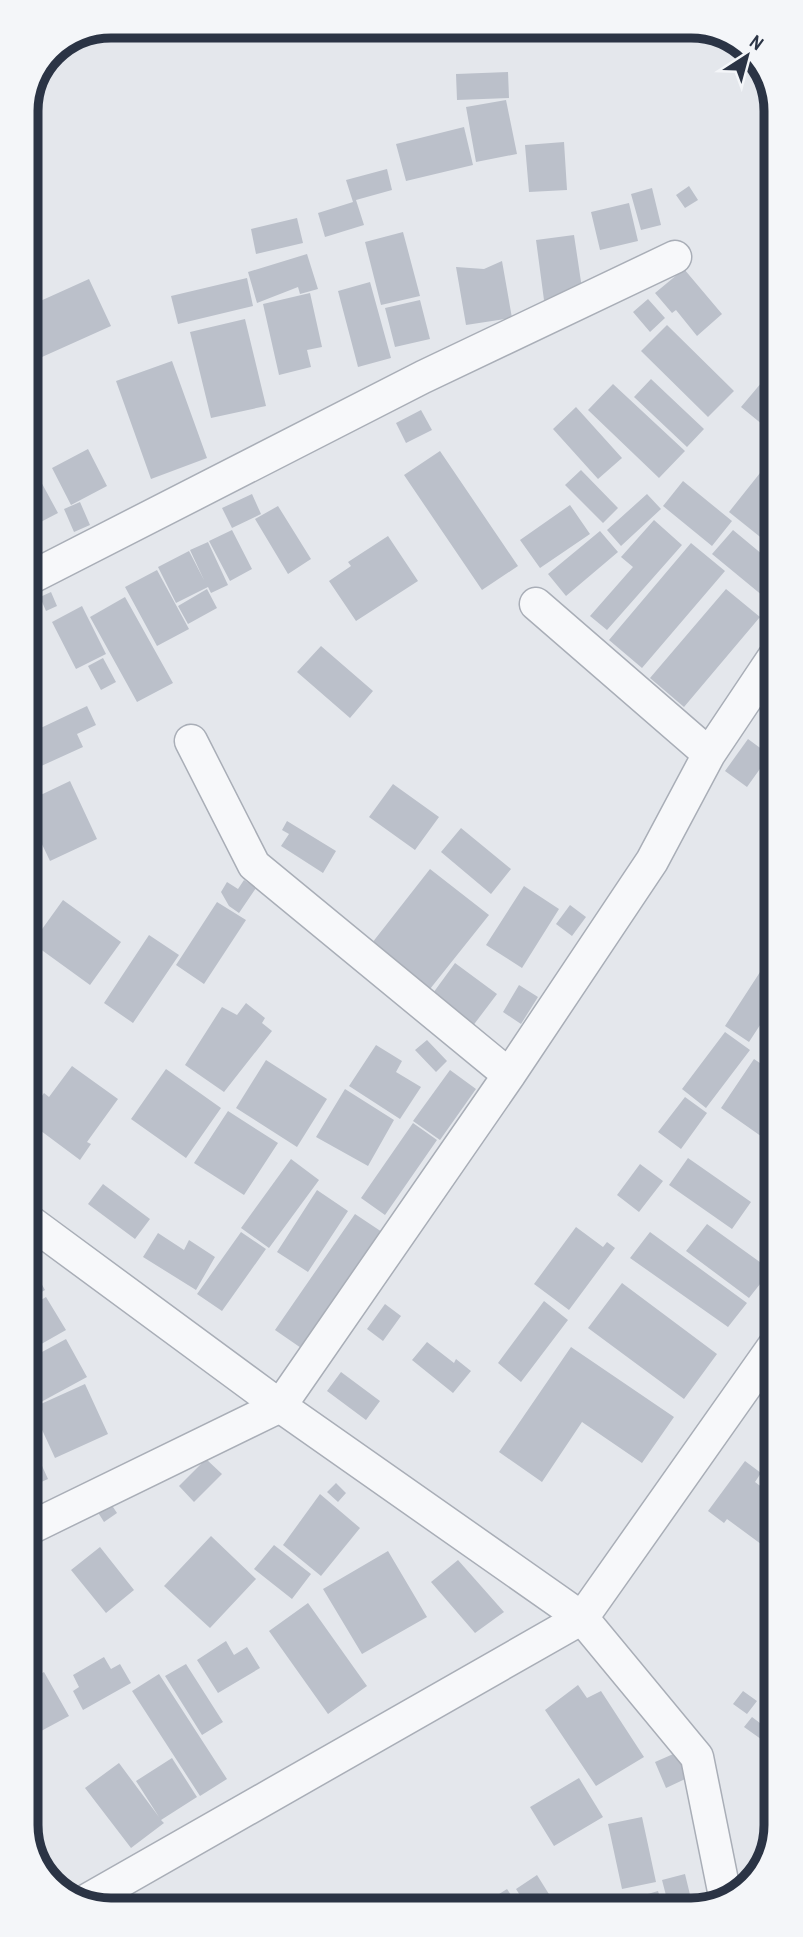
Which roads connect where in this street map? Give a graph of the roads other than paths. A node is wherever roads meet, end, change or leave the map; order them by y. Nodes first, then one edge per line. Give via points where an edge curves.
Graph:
1 (675, 257) dead end
2 (39, 573) edge
3 (536, 604) dead end
4 (764, 672) edge
5 (191, 741) dead end
6 (709, 754) junction
7 (509, 1075) junction
8 (38, 1228) edge
9 (764, 1360) edge
10 (280, 1406) junction
11 (38, 1524) edge
12 (582, 1618) junction
13 (724, 1891) edge
14 (94, 1896) edge

1 - 2 street via 423,377
3 - 6 street
4 - 6 street
5 - 7 street via 254,865
6 - 7 street via 652,860
7 - 10 street
8 - 10 street
9 - 12 street
10 - 11 street
10 - 12 street
12 - 13 street via 697,1757
12 - 14 street

